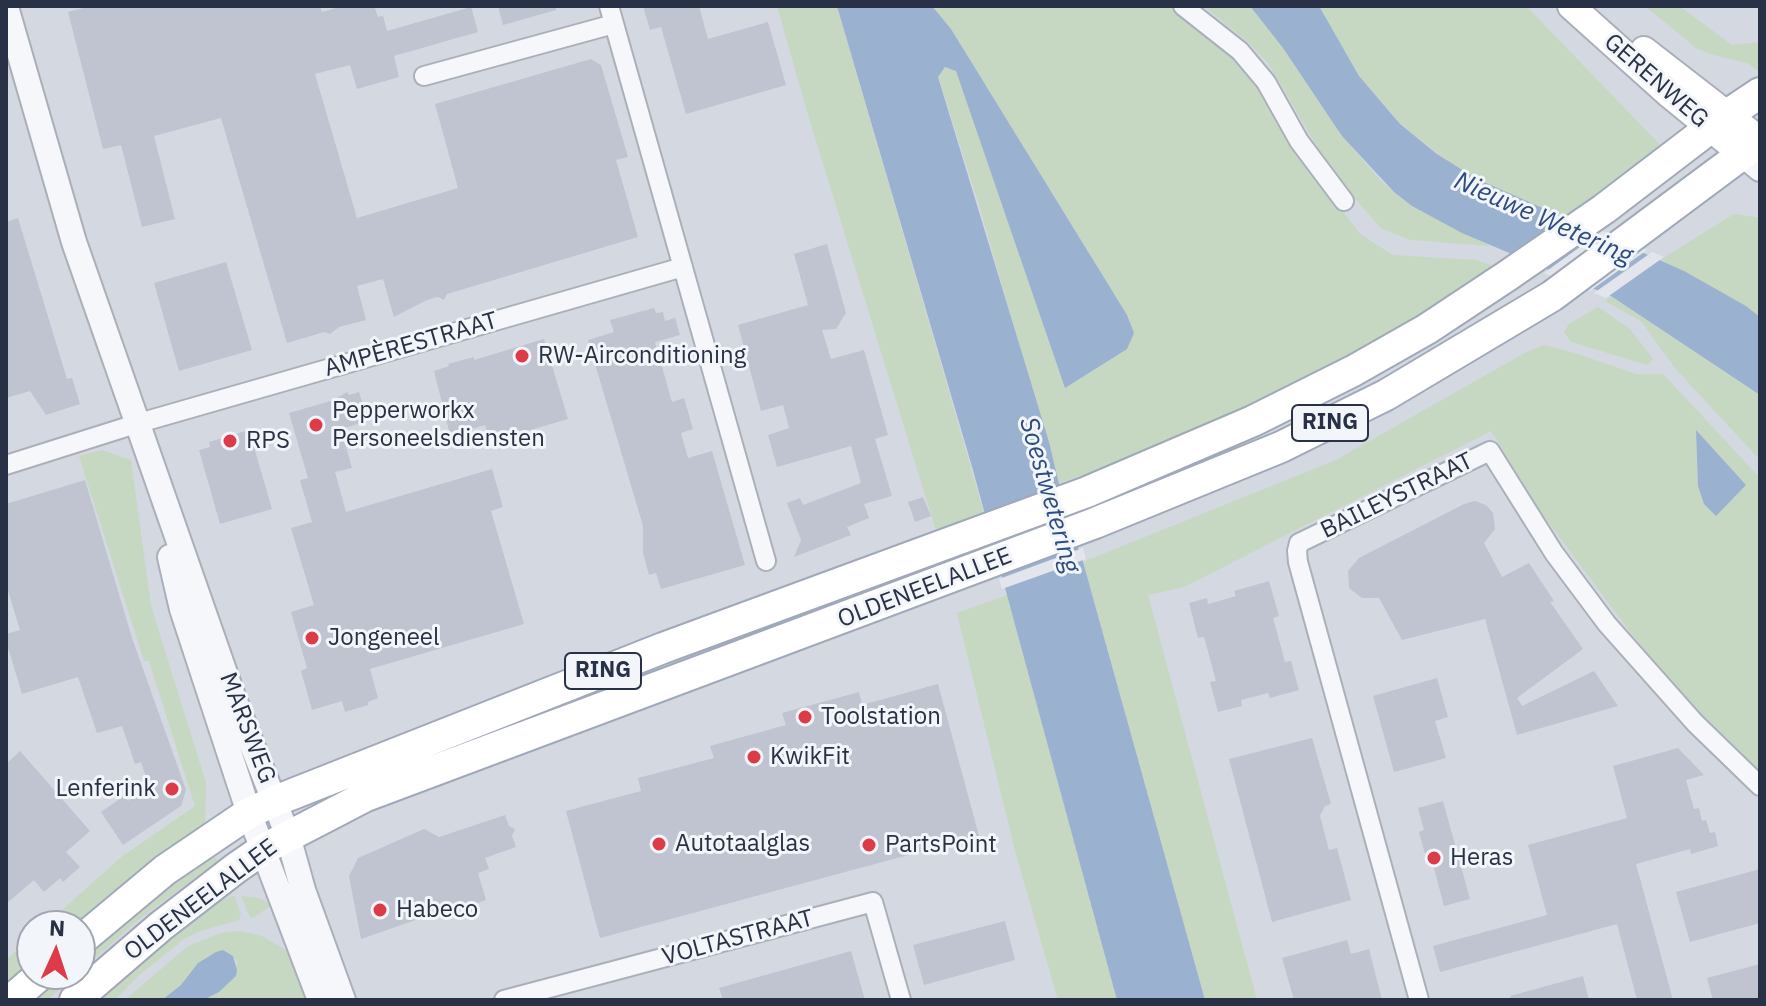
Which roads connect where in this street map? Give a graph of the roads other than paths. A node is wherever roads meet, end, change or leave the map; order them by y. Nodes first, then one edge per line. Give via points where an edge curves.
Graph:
1 (1183, 6) edge
2 (1571, 6) edge
3 (1593, 6) edge
4 (6, 7) edge
5 (612, 15) edge
6 (424, 76) dead end
7 (1760, 93) edge
8 (1719, 121) junction
9 (1756, 151) edge
10 (1344, 201) dead end
11 (683, 267) junction
12 (139, 423) junction
13 (6, 465) edge
14 (766, 561) dead end
15 (1760, 786) edge
16 (262, 807) junction
17 (275, 843) junction
18 (96, 928) edge
19 (75, 1000) edge
20 (320, 1000) edge
21 (343, 1000) edge
22 (504, 1000) edge
23 (901, 1000) edge
24 (1419, 1000) edge

1 - 10 street via 1240,51 1266,82 1299,141
2 - 8 main road, GERENWEG via 1637,66
3 - 8 main road, GERENWEG
4 - 12 street, MARSWEG via 74,242
5 - 6 street
5 - 11 street
7 - 8 main road, OLDENEELALLEE / RING
8 - 9 main road, GERENWEG
8 - 16 main road, OLDENEELALLEE / RING via 1604,209 1427,329 1253,421 1087,492 663,648
9 - 17 main road, OLDENEELALLEE / RING via 1552,296 1386,395 1281,447 971,571 366,796
11 - 12 street, AMPÈRESTRAAT
11 - 14 street
12 - 13 street, AMPÈRESTRAAT
12 - 16 street, MARSWEG via 234,699
15 - 24 street, BAILEYSTRAAT via 1607,624 1554,553 1490,451 1299,543 1298,562
16 - 17 street, MARSWEG
16 - 18 main road, OLDENEELALLEE / RING via 165,870
17 - 19 main road, OLDENEELALLEE / RING via 161,926
17 - 20 street, MARSWEG
17 - 21 street, MARSWEG via 303,890
22 - 23 street, VOLTASTRAAT via 873,902

